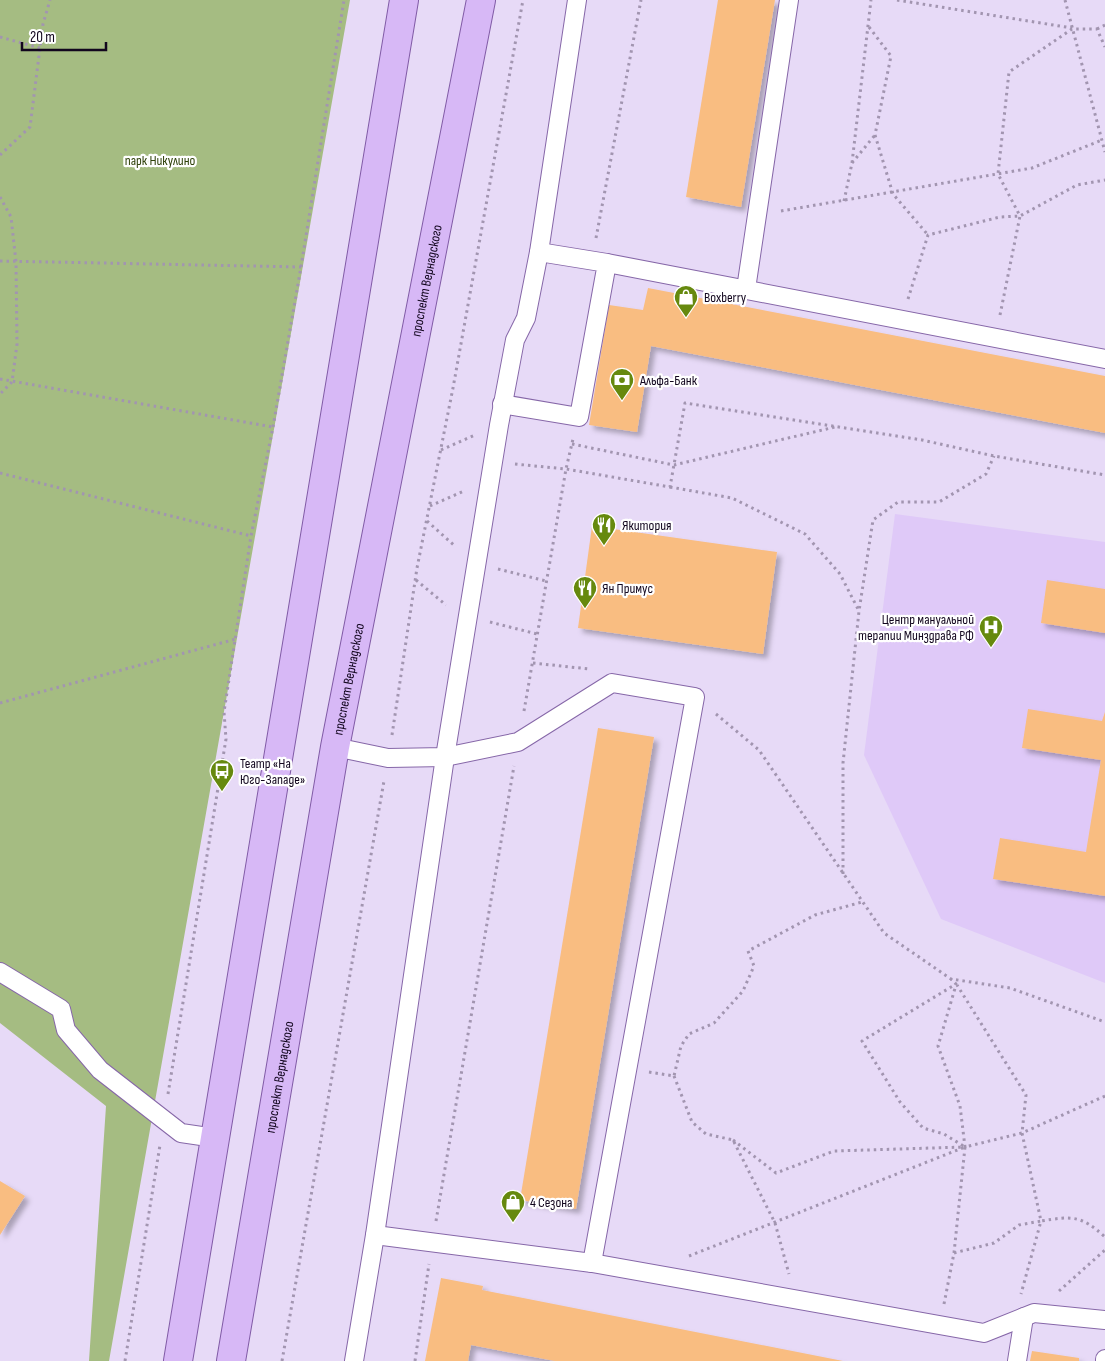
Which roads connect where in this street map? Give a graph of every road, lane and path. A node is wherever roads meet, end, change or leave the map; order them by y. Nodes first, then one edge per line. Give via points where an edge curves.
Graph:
1 (50, 0) edge
2 (344, 0) edge
3 (404, 0) edge
4 (481, 0) edge
5 (523, 0) edge
6 (577, 0) edge
7 (641, 0) edge
8 (789, 0) edge
9 (871, 0) edge
10 (897, 0) edge
11 (1065, 0) edge
12 (1105, 25) edge
13 (869, 27) junction
14 (1072, 28) junction
15 (1097, 28) junction
16 (0, 37) edge
17 (1105, 47) edge
18 (40, 48) junction
19 (1105, 125) edge
20 (1099, 127) junction
21 (875, 135) junction
22 (1102, 140) junction
23 (1105, 152) edge
24 (0, 155) edge
25 (852, 163) junction
26 (998, 174) junction
27 (1105, 180) edge
28 (0, 197) edge
29 (844, 201) junction
30 (757, 216) junction
31 (1020, 216) junction
32 (928, 235) junction
33 (539, 252) junction
34 (0, 262) edge
35 (16, 262) junction
36 (599, 262) junction
37 (302, 267) junction
38 (746, 289) junction
39 (902, 319) junction
40 (996, 338) junction
41 (1105, 359) edge
42 (0, 379) edge
43 (12, 382) junction
44 (0, 394) edge
45 (502, 404) junction
46 (579, 417) junction
47 (499, 424) junction
48 (274, 427) junction
49 (836, 427) junction
50 (572, 444) dead end
51 (441, 450) junction
52 (994, 456) junction
53 (493, 462) junction
54 (674, 465) junction
55 (566, 469) junction
56 (0, 473) edge
57 (1105, 475) edge
58 (490, 480) junction
59 (670, 487) junction
60 (430, 506) junction
61 (427, 521) junction
62 (251, 536) junction
63 (476, 564) junction
64 (416, 580) junction
65 (546, 581) junction
66 (859, 611) junction
67 (467, 620) junction
68 (537, 634) junction
69 (236, 639) junction
70 (532, 662) junction
71 (589, 669) dead end
72 (695, 697) junction
73 (0, 703) edge
74 (518, 742) junction
75 (334, 747) junction
76 (445, 756) junction
77 (388, 758) junction
78 (843, 874) junction
79 (862, 902) junction
80 (0, 972) edge
81 (951, 979) junction
82 (956, 984) junction
83 (1105, 1022) edge
84 (628, 1068) junction
85 (674, 1076) junction
86 (1105, 1096) edge
87 (164, 1120) junction
88 (1022, 1133) junction
89 (215, 1138) junction
90 (733, 1140) junction
91 (965, 1147) junction
92 (1041, 1221) junction
93 (775, 1223) junction
94 (375, 1235) junction
95 (1105, 1237) edge
96 (432, 1242) junction
97 (1105, 1250) edge
98 (954, 1253) junction
99 (592, 1263) junction
100 (647, 1273) junction
101 (796, 1299) junction
102 (1024, 1317) junction
103 (1105, 1320) edge
104 (940, 1325) junction
105 (125, 1361) edge
106 (178, 1361) edge
107 (231, 1361) edge
108 (282, 1361) edge
109 (354, 1361) edge
110 (415, 1361) edge
111 (1017, 1361) edge

1 - 18 path
2 - 37 path
3 - 89 main road
4 - 75 main road, проспект Вернадского
5 - 51 path
6 - 33 lane
7 - 36 path
8 - 30 lane
9 - 13 path
10 - 14 path
11 - 14 path
12 - 15 path
13 - 21 path via 892,56
13 - 25 path
14 - 15 path
14 - 20 path
14 - 26 path via 1009,72
15 - 17 path
16 - 18 path
18 - 24 path via 30,127
19 - 20 path
20 - 22 path
21 - 25 path
21 - 32 path via 892,194
22 - 23 path
22 - 26 path via 1032,168
25 - 29 path
26 - 29 path
26 - 31 path
27 - 31 path via 1077,185
28 - 35 path via 11,217
29 - 30 path
30 - 38 lane
31 - 32 path via 1000,217
31 - 40 path
32 - 39 path
33 - 36 lane
33 - 45 lane via 526,318 514,340
34 - 35 path
35 - 37 path
35 - 43 path via 17,344
36 - 38 lane
36 - 46 lane
37 - 48 path
38 - 39 lane
39 - 40 lane
40 - 41 lane
42 - 43 path
43 - 44 path
43 - 48 path
45 - 46 lane
45 - 47 lane
46 - 55 path
47 - 51 path
47 - 53 lane
48 - 62 path
49 - 52 path via 922,440
49 - 54 path
49 - 54 path via 684,403
50 - 54 path
51 - 60 path
52 - 57 path
52 - 66 path via 986,474 938,502 898,502 873,520
53 - 55 path
53 - 58 lane
54 - 59 path
55 - 59 path
55 - 65 path
56 - 62 path
58 - 60 path
58 - 63 lane
59 - 66 path via 732,498 805,534 840,574
60 - 61 path
61 - 63 path
61 - 64 path
62 - 69 path
63 - 65 path
63 - 67 lane
64 - 67 path
64 - 77 path
65 - 68 path
66 - 78 path via 843,763
67 - 68 path
67 - 76 lane
68 - 70 path
69 - 73 path
69 - 87 path via 224,712 226,739
70 - 71 path
70 - 74 path
72 - 74 lane via 612,683
72 - 78 path via 758,750
72 - 84 lane
74 - 76 lane
74 - 96 path
75 - 77 lane
75 - 107 main road, проспект Вернадского
76 - 77 lane
76 - 94 lane
77 - 108 path
78 - 79 path
79 - 81 path via 884,933
79 - 85 path via 815,916 748,951 754,966 744,991 714,1023 689,1034 680,1046
80 - 87 lane via 61,1009 66,1030 100,1070
81 - 82 path
81 - 83 path via 1010,988
82 - 88 path via 1026,1095
82 - 91 path via 938,1046 960,1106
82 - 91 path via 862,1041 900,1102 923,1128 944,1134
84 - 85 path
84 - 99 lane
85 - 90 path via 692,1122 706,1134
86 - 88 path
87 - 89 lane via 181,1133
87 - 105 path
88 - 91 path
88 - 92 path
89 - 106 main road
90 - 91 path via 776,1173 834,1151
90 - 93 path
91 - 93 path
91 - 98 path
92 - 95 path via 1069,1217 1092,1225
92 - 98 path via 1019,1225 994,1243
92 - 102 path
93 - 100 path
93 - 101 path
94 - 96 lane
94 - 109 lane
96 - 99 lane
96 - 110 path
97 - 102 path
98 - 104 path
99 - 100 lane
100 - 101 lane
101 - 104 lane
102 - 103 lane
102 - 104 lane via 984,1333
102 - 111 lane

